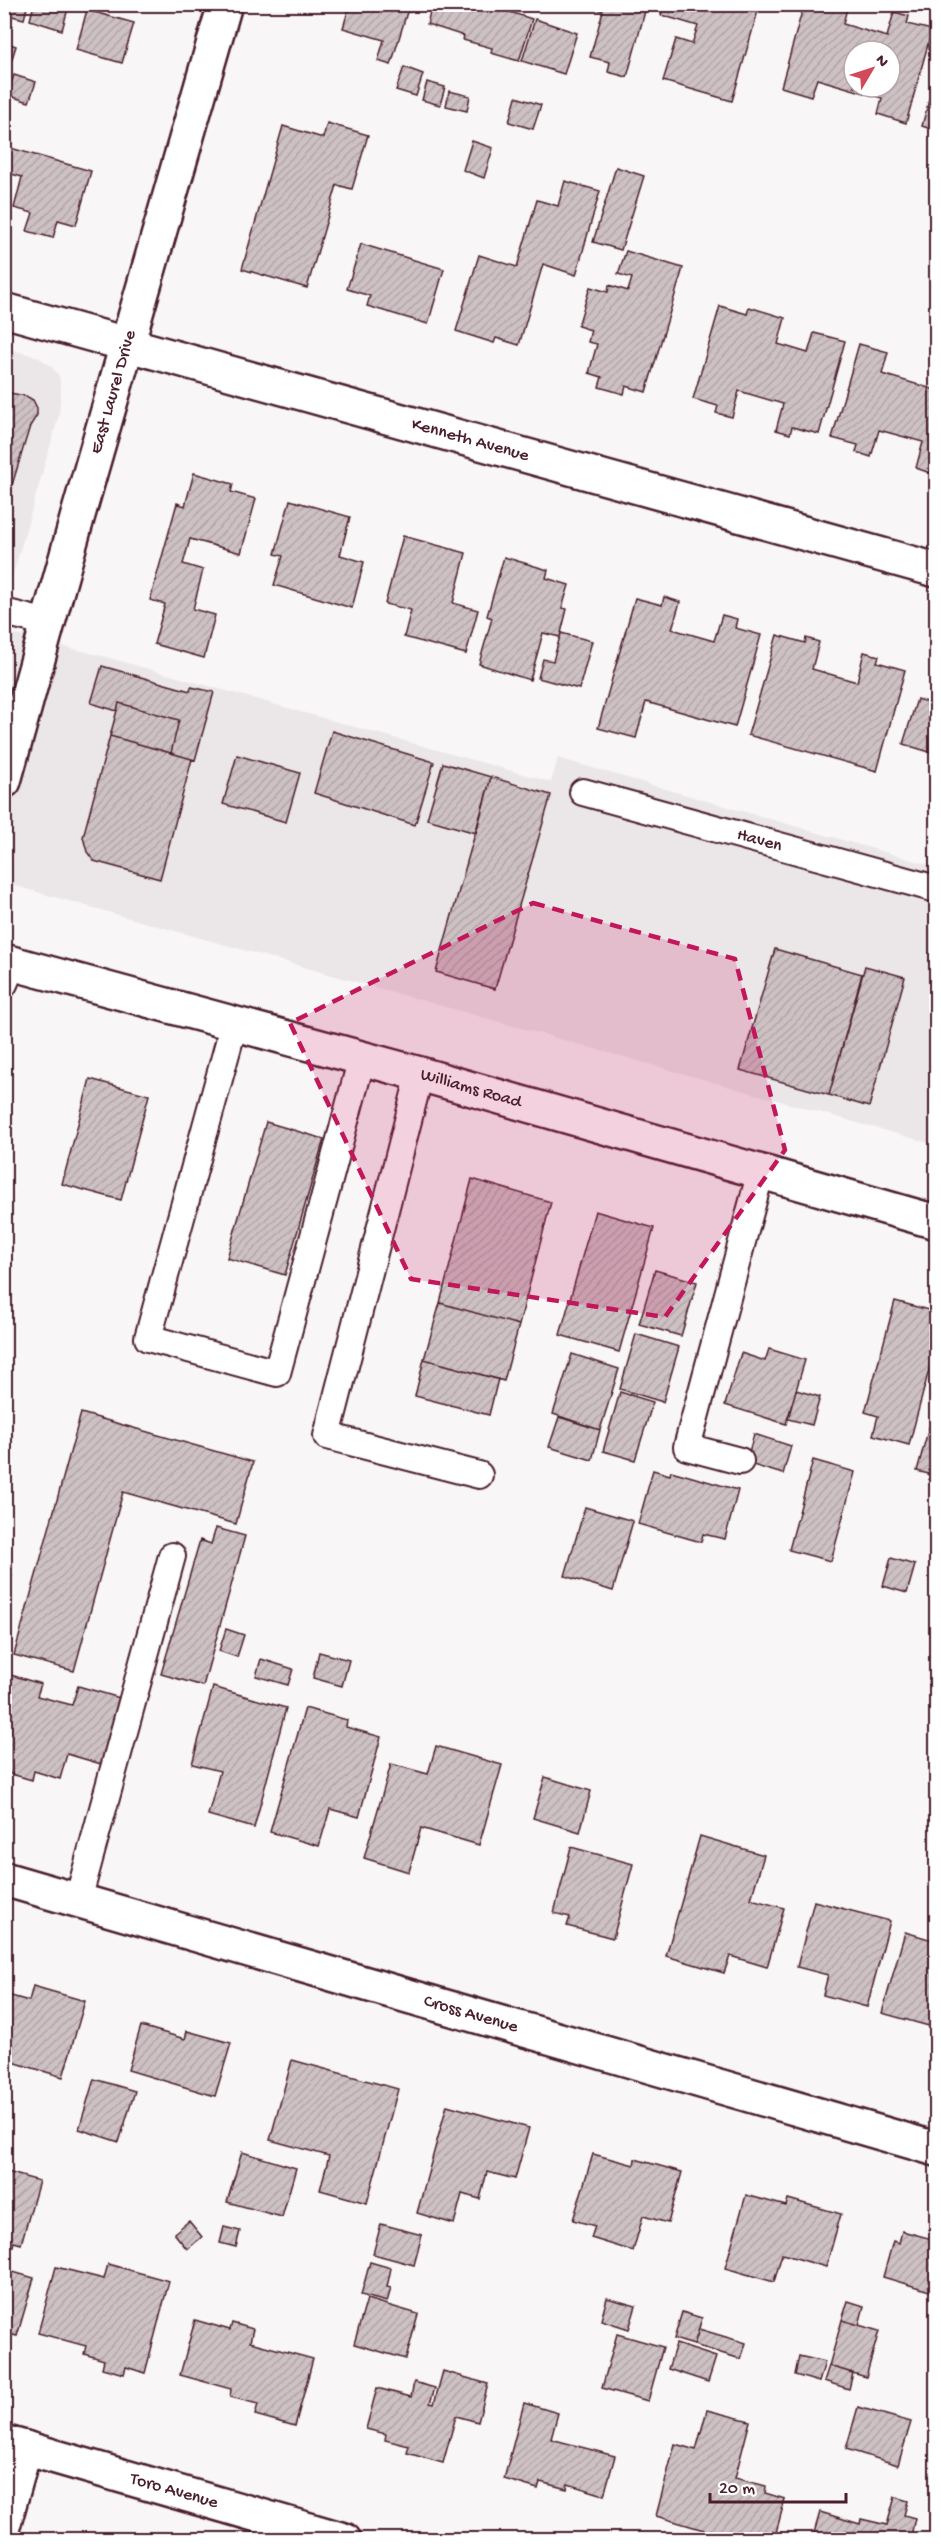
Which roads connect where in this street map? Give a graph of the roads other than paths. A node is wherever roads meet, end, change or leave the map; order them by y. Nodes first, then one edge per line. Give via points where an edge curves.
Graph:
1 (225, 4) edge
2 (4, 310) edge
3 (127, 344) junction
4 (936, 570) edge
5 (4, 612) edge
6 (48, 623) junction
7 (4, 781) edge
8 (583, 792) dead end
9 (936, 889) edge
10 (7, 970) edge
11 (234, 1024) junction
12 (362, 1058) junction
13 (420, 1074) junction
14 (761, 1172) junction
15 (936, 1222) edge
16 (740, 1461) dead end
17 (479, 1475) dead end
18 (172, 1556) dead end
19 (4, 1879) edge
20 (78, 1900) junction
21 (936, 2149) edge
22 (15, 2445) edge
23 (4, 2523) edge
24 (344, 2540) edge

1 - 3 street, East Laurel Drive
2 - 3 street, Kenneth Avenue
3 - 4 street, Kenneth Avenue
3 - 6 street, East Laurel Drive
5 - 6 lane
6 - 7 street, East Laurel Drive
8 - 9 lane, Haven
10 - 11 street, Williams Road
11 - 12 street, Williams Road
11 - 12 lane via 148,1338 277,1373
12 - 13 street, Williams Road
13 - 14 street, Williams Road
13 - 17 lane via 327,1436
14 - 15 street, Williams Road
14 - 16 lane via 687,1447
18 - 20 lane
19 - 20 street, Cross Avenue
20 - 21 street, Cross Avenue
22 - 23 street
22 - 24 street, Toro Avenue

